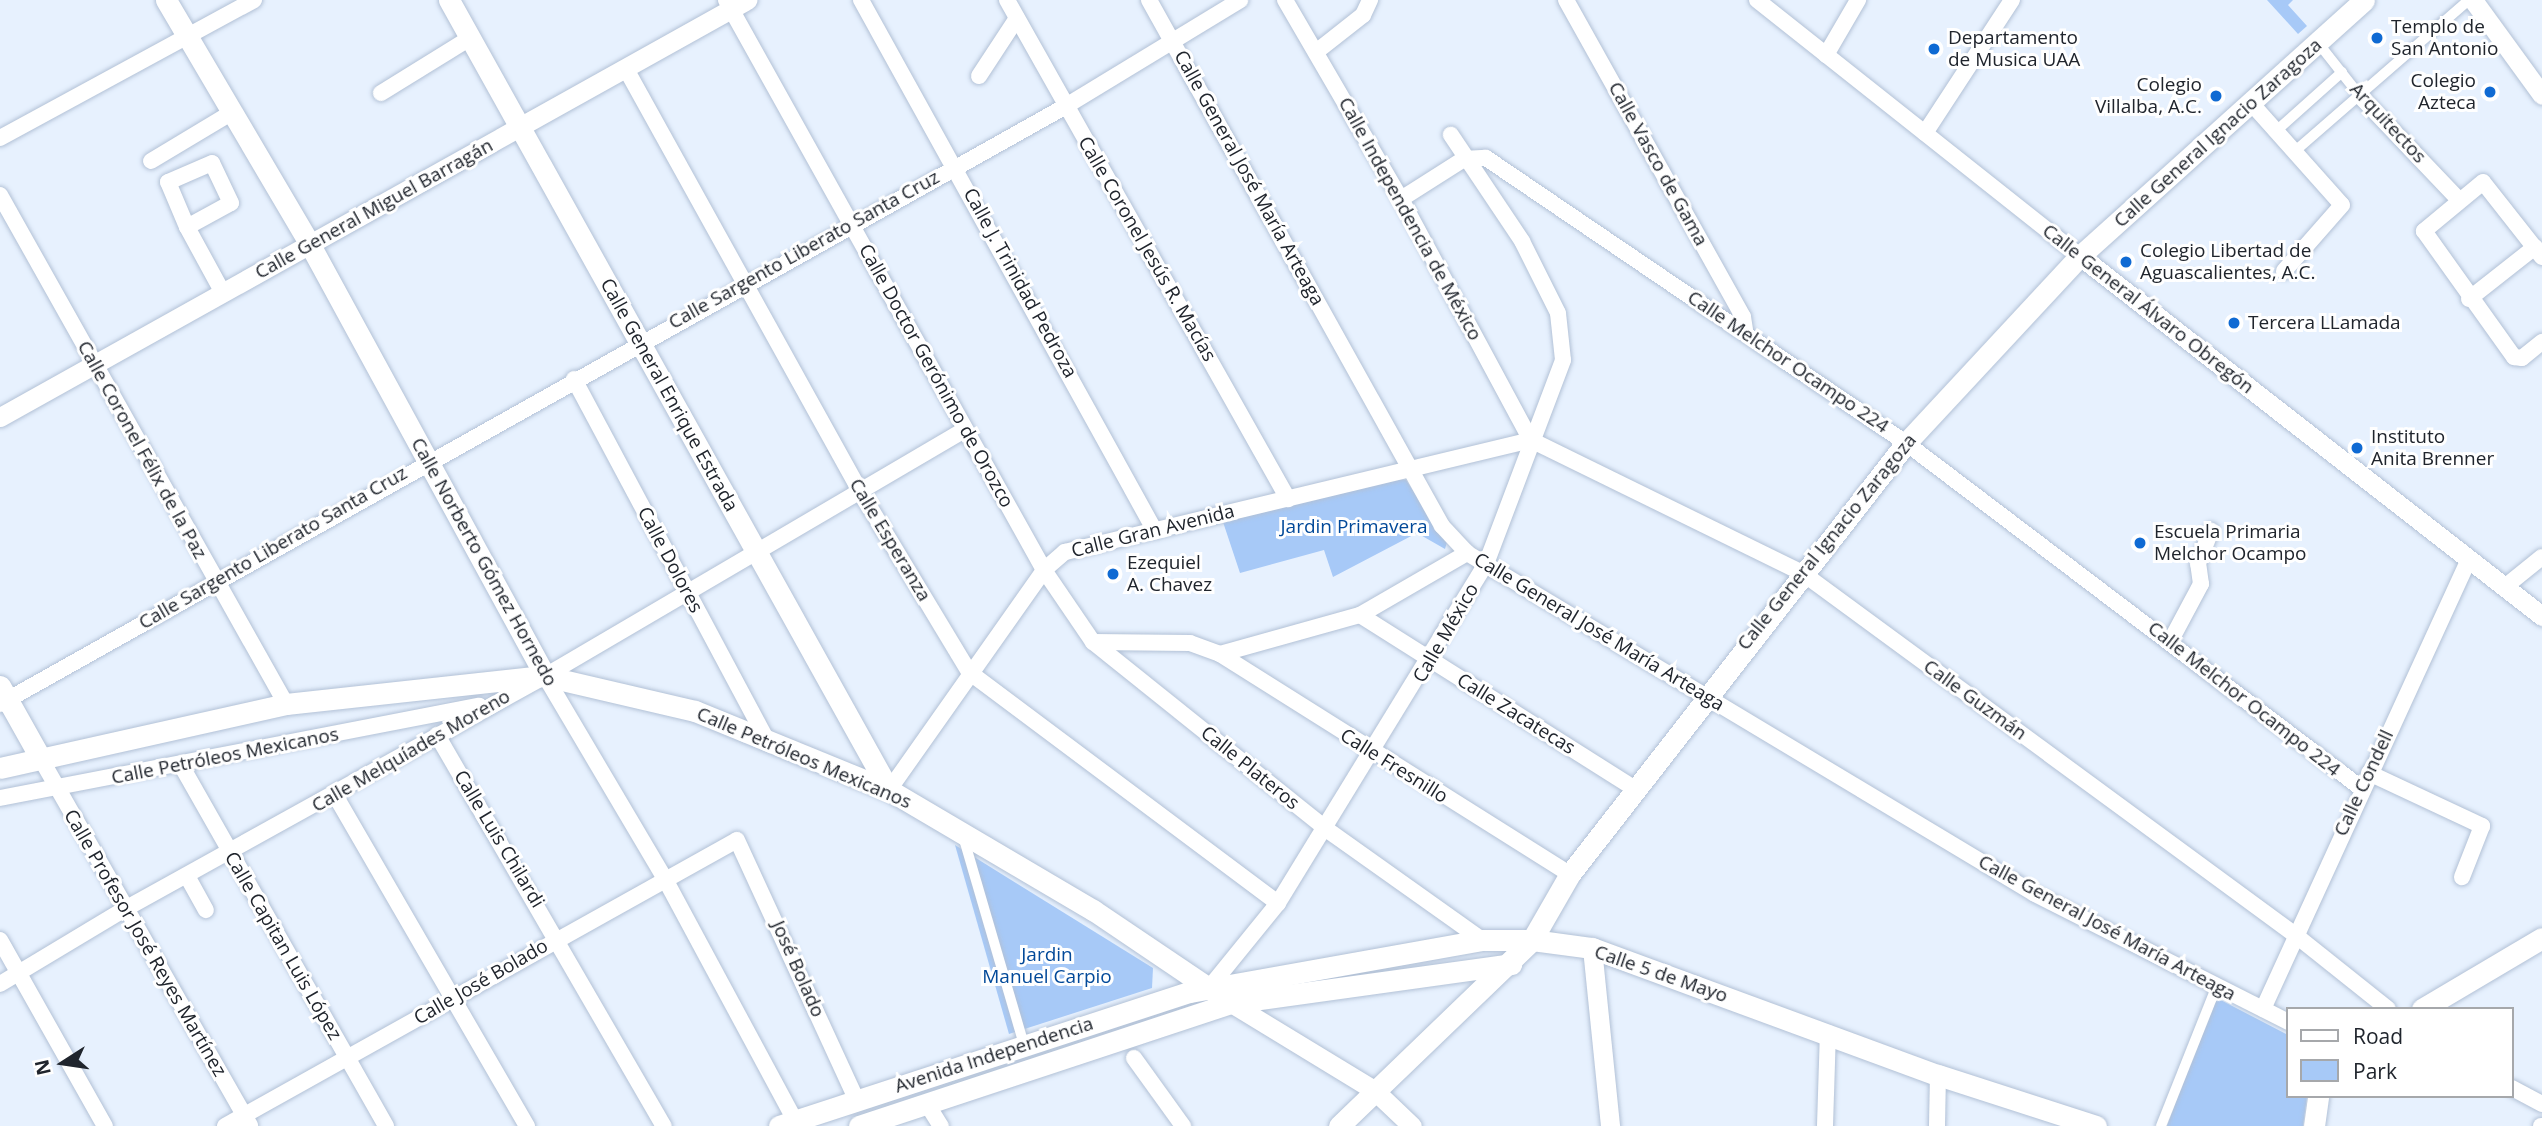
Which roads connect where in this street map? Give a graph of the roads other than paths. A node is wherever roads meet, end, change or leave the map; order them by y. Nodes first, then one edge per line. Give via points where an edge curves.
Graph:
1 (166, 0) edge
2 (254, 0) edge
3 (449, 0) edge
4 (861, 0) edge
5 (1007, 0) edge
6 (1149, 0) edge
7 (1240, 0) edge
8 (1285, 0) edge
9 (1370, 0) edge
10 (1566, 0) edge
11 (1757, 0) edge
12 (1858, 0) edge
13 (2012, 0) edge
14 (2364, 0) edge
15 (2471, 0) edge
16 (735, 3) edge
17 (1017, 18) junction
18 (187, 38) junction
19 (470, 38) junction
20 (1174, 42) junction
21 (2319, 44) junction
22 (1316, 52) junction
23 (1826, 55) junction
24 (625, 69) junction
25 (2342, 72) junction
26 (979, 76) dead end
27 (381, 93) dead end
28 (2542, 95) edge
29 (2360, 96) junction
30 (2252, 104) junction
31 (1066, 106) junction
32 (231, 113) junction
33 (521, 129) junction
34 (2275, 132) junction
35 (1925, 134) junction
36 (1451, 135) dead end
37 (0, 138) edge
38 (2294, 152) junction
39 (1464, 159) junction
40 (151, 161) dead end
41 (956, 166) junction
42 (0, 195) edge
43 (1401, 199) junction
44 (2459, 200) junction
45 (851, 223) junction
46 (187, 227) dead end
47 (309, 243) junction
48 (2538, 252) edge
49 (2080, 256) junction
50 (2284, 271) dead end
51 (745, 284) junction
52 (223, 293) junction
53 (2469, 299) junction
54 (1745, 330) junction
55 (639, 342) junction
56 (2542, 342) edge
57 (96, 366) junction
58 (574, 379) junction
59 (0, 417) edge
60 (965, 430) junction
61 (1531, 440) junction
62 (1906, 443) junction
63 (428, 460) junction
64 (1410, 470) junction
65 (859, 491) junction
66 (1288, 499) junction
67 (2211, 530) dead end
68 (1155, 531) junction
69 (756, 551) junction
70 (1467, 553) junction
71 (2542, 557) edge
72 (2469, 560) junction
73 (1486, 564) junction
74 (1044, 570) junction
75 (1801, 572) junction
76 (213, 582) junction
77 (2506, 586) junction
78 (686, 591) junction
79 (1360, 615) junction
80 (2542, 616) edge
81 (1093, 642) junction
82 (2170, 642) junction
83 (1220, 654) junction
84 (1431, 660) junction
85 (969, 671) junction
86 (545, 676) junction
87 (3, 696) edge
88 (1705, 696) junction
89 (491, 703) junction
90 (286, 704) junction
91 (438, 735) junction
92 (767, 740) junction
93 (38, 753) junction
94 (0, 754) edge
95 (1373, 754) junction
96 (181, 765) junction
97 (0, 768) edge
98 (2369, 772) junction
99 (2361, 788) junction
100 (55, 789) junction
101 (888, 790) junction
102 (1637, 790) junction
103 (335, 795) junction
104 (0, 798) edge
105 (962, 829) junction
106 (1326, 829) junction
107 (737, 840) joint
108 (229, 853) junction
109 (1570, 874) junction
110 (187, 876) junction
111 (2462, 877) dead end
112 (665, 879) junction
113 (1278, 903) junction
114 (125, 909) junction
115 (206, 911) dead end
116 (2294, 934) junction
117 (558, 938) junction
118 (2542, 938) edge
119 (0, 940) edge
120 (1482, 940) junction
121 (1532, 940) junction
122 (1592, 948) junction
123 (1511, 964) junction
124 (19, 974) junction
125 (0, 984) edge
126 (1209, 988) junction
127 (2216, 988) junction
128 (454, 996) junction
129 (1231, 1003) junction
130 (2385, 1007) edge
131 (2425, 1007) edge
132 (2263, 1009) junction
133 (2286, 1021) edge
134 (1828, 1033) junction
135 (1024, 1045) junction
136 (348, 1058) junction
137 (1134, 1058) dead end
138 (1938, 1075) junction
139 (2514, 1089) edge
140 (1374, 1090) junction
141 (2318, 1098) edge
142 (856, 1099) junction
143 (927, 1104) junction
144 (2542, 1104) edge
145 (247, 1121) edge
146 (791, 1124) edge
147 (104, 1126) edge
148 (225, 1126) edge
149 (386, 1126) edge
150 (527, 1126) edge
151 (664, 1126) edge
152 (859, 1126) edge
153 (941, 1126) edge
154 (1183, 1126) edge
155 (1339, 1126) edge
156 (1412, 1126) edge
157 (1610, 1126) edge
158 (1825, 1126) edge
159 (1937, 1126) edge
160 (2096, 1126) edge
161 (2161, 1126) edge
162 (2314, 1126) edge

1 - 18 main road, Calle Norberto Gómez Hornedo
2 - 18 street
3 - 19 main road, Calle General Enrique Estrada
4 - 41 street, Calle J. Trinidad Pedroza
5 - 17 street, Calle Coronel Jesús R. Macías
6 - 20 street, Calle General José María Arteaga
7 - 20 street, Calle Sargento Liberato Santa Cruz
8 - 22 street, Calle Independencia de México
9 - 22 street via 1363,15
10 - 54 street, Calle Vasco de Gama via 1743,317
11 - 23 street, Calle General Álvaro Obregón
12 - 23 street
13 - 35 street
14 - 21 main road, Calle General Ignacio Zaragoza
15 - 28 street
15 - 29 street
16 - 24 street, Calle General Miguel Barragán
16 - 45 street, Calle Doctor Gerónimo de Orozco
17 - 26 street
17 - 31 street, Calle Coronel Jesús R. Macías
18 - 32 main road, Calle Norberto Gómez Hornedo
18 - 37 street
19 - 27 street
19 - 33 main road, Calle General Enrique Estrada
20 - 31 street, Calle Sargento Liberato Santa Cruz
20 - 64 street, Calle General José María Arteaga
21 - 25 street, Arquitectos
21 - 30 main road, Calle General Ignacio Zaragoza
22 - 43 street, Calle Independencia de México
23 - 35 street, Calle General Álvaro Obregón
24 - 33 street, Calle General Miguel Barragán
24 - 51 street, Calle Esperanza
25 - 29 street, Arquitectos
25 - 34 street
29 - 38 street
29 - 44 street, Arquitectos
30 - 34 street
30 - 49 main road, Calle General Ignacio Zaragoza
31 - 41 street, Calle Sargento Liberato Santa Cruz
31 - 66 street, Calle Coronel Jesús R. Macías
32 - 40 street
32 - 47 main road, Calle Norberto Gómez Hornedo
33 - 47 street, Calle General Miguel Barragán
33 - 55 main road, Calle General Enrique Estrada
34 - 38 street
35 - 49 street, Calle General Álvaro Obregón
36 - 39 street, Calle México
38 - 50 street via 2342,205
39 - 43 street
39 - 54 street, Calle Melchor Ocampo 224 via 1486,158
39 - 61 street, Calle México via 1522,241 1558,313 1563,360
41 - 45 street, Calle Sargento Liberato Santa Cruz
41 - 68 street, Calle J. Trinidad Pedroza
42 - 57 street, Calle Coronel Félix de la Paz
43 - 61 street, Calle Independencia de México
44 - 48 street via 2483,182
44 - 53 street via 2424,231
45 - 51 street, Calle Sargento Liberato Santa Cruz
45 - 60 street, Calle Doctor Gerónimo de Orozco
46 - 52 street
47 - 52 street, Calle General Miguel Barragán
47 - 63 main road, Calle Norberto Gómez Hornedo
48 - 53 street
49 - 62 main road, Calle General Ignacio Zaragoza
49 - 72 street, Calle General Álvaro Obregón
51 - 55 street, Calle Sargento Liberato Santa Cruz
51 - 65 street, Calle Esperanza
52 - 57 street, Calle General Miguel Barragán
53 - 56 street via 2517,359
54 - 62 street, Calle Melchor Ocampo 224
55 - 58 street, Calle Sargento Liberato Santa Cruz
55 - 69 main road, Calle General Enrique Estrada
57 - 59 street, Calle General Miguel Barragán
57 - 76 street, Calle Coronel Félix de la Paz
58 - 63 street, Calle Sargento Liberato Santa Cruz
58 - 78 street, Calle Dolores
60 - 65 street, Calle Melquíades Moreno
60 - 74 street, Calle Doctor Gerónimo de Orozco
61 - 64 street, Calle Gran Avenida
61 - 73 street, Calle México
61 - 75 street, Calle Guzmán
62 - 75 main road, Calle General Ignacio Zaragoza
62 - 82 street, Calle Melchor Ocampo 224
63 - 76 street, Calle Sargento Liberato Santa Cruz
63 - 86 main road, Calle Norberto Gómez Hornedo
64 - 66 street, Calle Gran Avenida
64 - 70 street, Calle General José María Arteaga via 1442,526
65 - 69 street, Calle Melquíades Moreno
65 - 85 street, Calle Esperanza
66 - 68 street, Calle Gran Avenida
67 - 82 street via 2198,563 2201,584
68 - 74 street, Calle Gran Avenida via 1065,552
69 - 78 street, Calle Melquíades Moreno
69 - 101 main road, Calle General Enrique Estrada
70 - 73 street, Calle General José María Arteaga
70 - 79 street
71 - 77 street
72 - 77 street, Calle General Álvaro Obregón
72 - 98 street, Calle Condell
73 - 84 street, Calle México
73 - 88 street, Calle General José María Arteaga
74 - 81 street, Calle Plateros
74 - 85 street, Calle Gran Avenida
75 - 88 main road, Calle General Ignacio Zaragoza
75 - 116 street, Calle Guzmán
76 - 87 street, Calle Sargento Liberato Santa Cruz
76 - 90 street, Calle Coronel Félix de la Paz
77 - 80 street, Calle General Álvaro Obregón
78 - 86 street, Calle Melquíades Moreno
78 - 92 street, Calle Dolores
79 - 83 street
79 - 84 street, Calle Zacatecas
81 - 83 street, Calle Fresnillo via 1190,643
81 - 106 street, Calle Plateros
82 - 99 street, Calle Melchor Ocampo 224
83 - 95 street, Calle Fresnillo
84 - 95 street, Calle México
84 - 102 street, Calle Zacatecas
85 - 101 street, Calle Gran Avenida
85 - 113 street, Calle Esperanza
86 - 89 street, Calle Melquíades Moreno
86 - 90 main road, Calle Petróleos Mexicanos
86 - 92 main road, Calle Petróleos Mexicanos via 695,711
86 - 112 street, Calle Norberto Gómez Hornedo
87 - 93 main road, Calle Profesor José Reyes Martínez
88 - 102 main road, Calle General Ignacio Zaragoza
88 - 127 street, Calle General José María Arteaga via 2035,894
89 - 91 street, Calle Melquíades Moreno
89 - 96 street, Calle Petróleos Mexicanos
90 - 93 main road, Calle Petróleos Mexicanos via 110,744 83,740
91 - 103 street, Calle Melquíades Moreno
91 - 117 street, Calle Luis Chilardi
92 - 101 main road, Calle Petróleos Mexicanos
93 - 94 main road, Calle Petróleos Mexicanos
93 - 97 main road, Calle Petróleos Mexicanos
93 - 100 street, Calle Profesor José Reyes Martínez
95 - 106 street, Calle México
95 - 109 street, Calle Fresnillo
96 - 100 street, Calle Petróleos Mexicanos
96 - 108 street, Calle Capitan Luis López
98 - 99 street, Calle Condell
98 - 111 street via 2482,826
99 - 116 street, Calle Condell
100 - 104 street, Calle Petróleos Mexicanos
100 - 114 street, Calle Profesor José Reyes Martínez
101 - 105 main road, Calle Petróleos Mexicanos
102 - 109 main road, Calle General Ignacio Zaragoza
103 - 108 street, Calle Melquíades Moreno
103 - 128 street
105 - 126 main road, Calle Petróleos Mexicanos
105 - 135 street
106 - 113 street, Calle México
106 - 120 street, Calle Plateros
107 - 112 street, Calle José Bolado
107 - 142 street, José Bolado
108 - 110 street, Calle Melquíades Moreno
108 - 136 street, Calle Capitan Luis López
109 - 121 main road, Calle General Ignacio Zaragoza
110 - 114 street, Calle Melquíades Moreno
110 - 115 street
112 - 117 street, Calle José Bolado
112 - 146 street, Calle Norberto Gómez Hornedo
113 - 126 street, Calle México
114 - 124 street, Calle Melquíades Moreno
114 - 145 street, Calle Profesor José Reyes Martínez
116 - 130 street, Calle Guzmán
116 - 132 street, Calle Condell
117 - 128 street, Calle José Bolado
117 - 151 street, Calle Luis Chilardi
118 - 131 main road
119 - 124 street
120 - 121 main road, Calle 5 de Mayo
120 - 126 main road, Calle 5 de Mayo
121 - 122 main road, Calle 5 de Mayo
121 - 123 main road, Calle General Ignacio Zaragoza
122 - 134 main road, Calle 5 de Mayo
122 - 157 street
123 - 129 main road
123 - 140 main road, Calle General Ignacio Zaragoza
124 - 125 street, Calle Melquíades Moreno
124 - 147 street
126 - 129 main road, Calle Petróleos Mexicanos
126 - 135 main road, Avenida Independencia
127 - 132 street, Calle General José María Arteaga
127 - 161 street
128 - 136 street, Calle José Bolado
128 - 150 street
129 - 140 street, Calle Petróleos Mexicanos
129 - 143 main road, Avenida Independencia
132 - 133 street, Calle General José María Arteaga
134 - 138 main road, Calle 5 de Mayo
134 - 158 street
135 - 142 main road, Avenida Independencia
136 - 145 street, Calle José Bolado
136 - 149 street, Calle Capitan Luis López
137 - 154 street
138 - 159 street
138 - 160 main road, Calle 5 de Mayo
139 - 144 street
140 - 155 main road, Calle General Ignacio Zaragoza
140 - 156 street, Calle Petróleos Mexicanos
141 - 162 main road
142 - 146 main road, Avenida Independencia
143 - 152 main road, Avenida Independencia
143 - 153 street
145 - 148 street, Calle José Bolado

